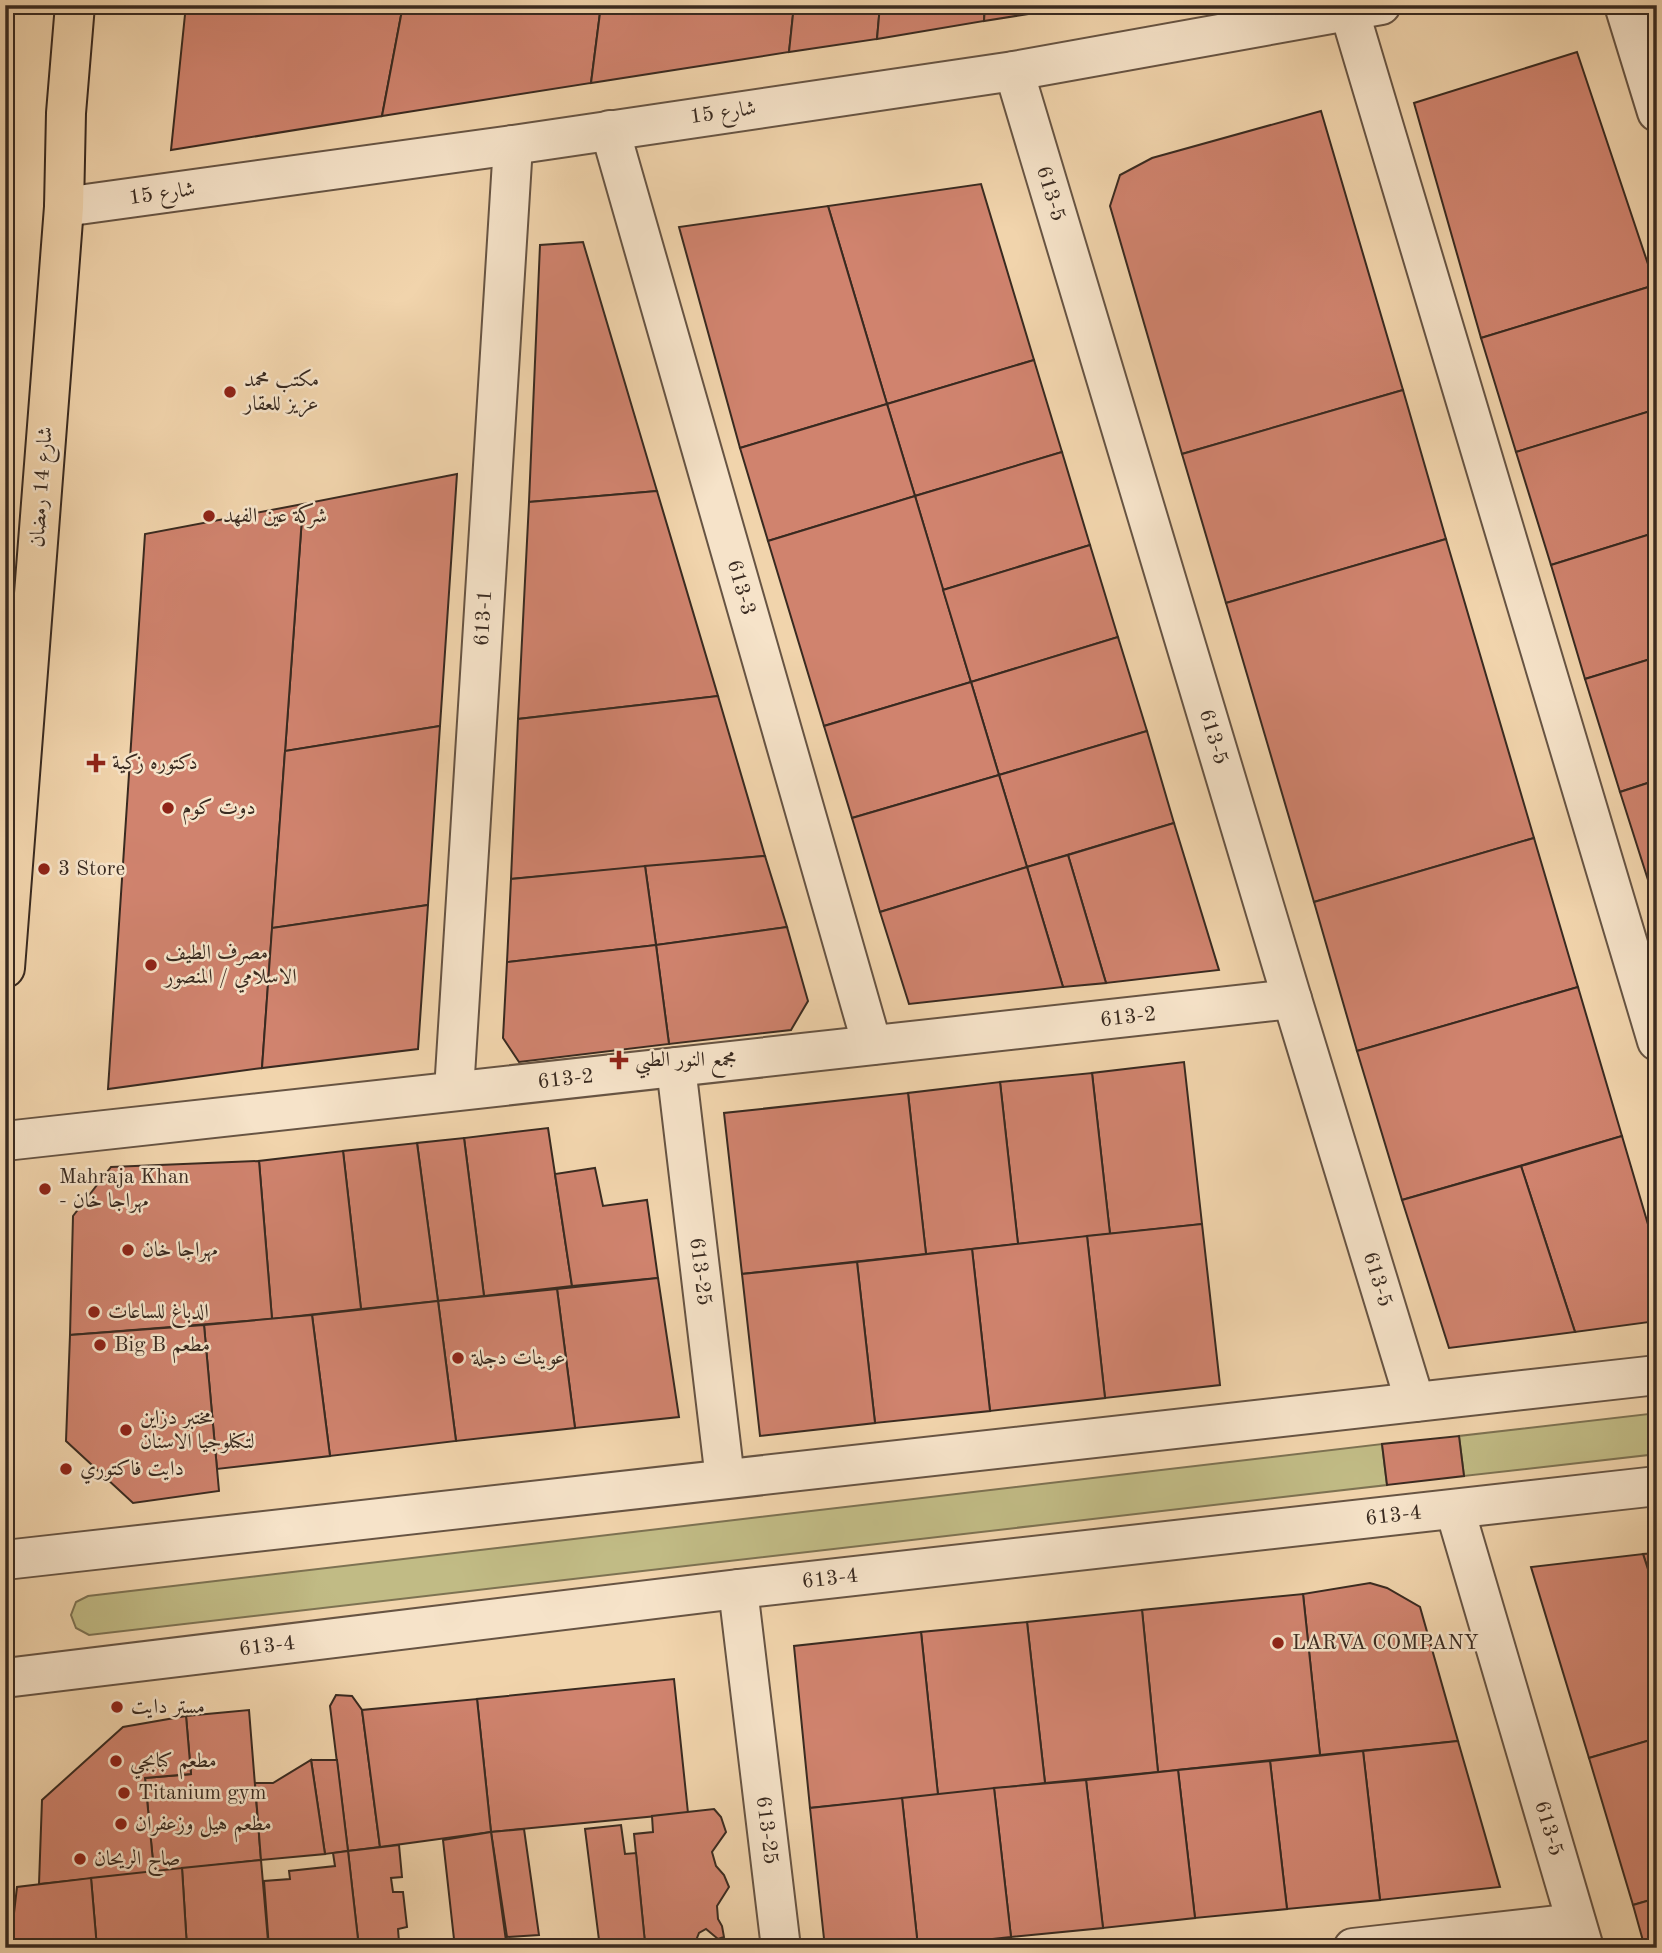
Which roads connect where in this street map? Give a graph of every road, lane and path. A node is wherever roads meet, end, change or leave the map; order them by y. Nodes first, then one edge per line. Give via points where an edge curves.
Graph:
1 (75, 5) edge
2 (1624, 5) edge
3 (1371, 7) edge
4 (1014, 71) junction
5 (1657, 112) edge
6 (610, 130) junction
7 (513, 145) junction
8 (64, 207) junction
9 (5, 968) edge
10 (1292, 999) junction
11 (1657, 1041) edge
12 (872, 1045) junction
13 (676, 1067) junction
14 (454, 1091) junction
15 (5, 1141) edge
16 (1657, 1375) edge
17 (1415, 1402) junction
18 (725, 1479) junction
19 (1657, 1486) edge
20 (1455, 1510) junction
21 (5, 1560) edge
22 (738, 1589) junction
23 (5, 1678) edge
24 (1580, 1935) edge
25 (781, 1948) edge
26 (1353, 1948) edge

1 - 8 main road, شارع 14 رمضان
2 - 5 street
3 - 4 street, شارع 15
3 - 11 street
4 - 6 street, شارع 15
4 - 10 street, 613-5
6 - 7 street, شارع 15
6 - 12 street, 613-3
7 - 8 street, شارع 15
7 - 14 street, 613-1
8 - 9 main road, شارع 14 رمضان
10 - 12 street, 613-2
10 - 17 street, 613-5
12 - 13 street, 613-2
13 - 14 street, 613-2
13 - 18 street, 613-25
14 - 15 street, 613-2
16 - 17 street
17 - 18 street
18 - 21 street
19 - 20 street, 613-4
20 - 22 street, 613-4
20 - 24 street, 613-5
22 - 23 street, 613-4
22 - 25 street, 613-25
24 - 26 street

